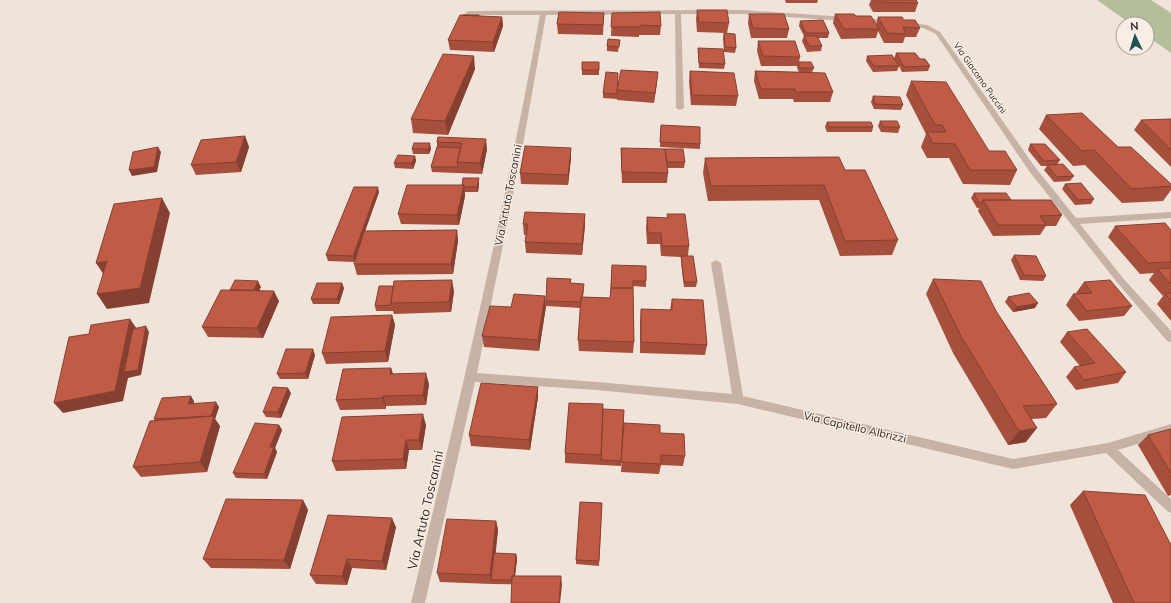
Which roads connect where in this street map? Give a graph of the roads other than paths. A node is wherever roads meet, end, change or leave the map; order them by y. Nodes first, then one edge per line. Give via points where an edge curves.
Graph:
1 (543, 12) junction
2 (678, 12) junction
3 (468, 13) edge
4 (680, 108) dead end
5 (1171, 215) edge
6 (1074, 221) junction
7 (716, 262) dead end
8 (1171, 338) edge
9 (471, 377) junction
10 (738, 399) junction
11 (1171, 429) edge
12 (1108, 448) junction
13 (1171, 507) edge
14 (418, 603) edge

1 - 2 street, Via Giacomo Puccini
1 - 3 street, Via Giacomo Puccini
1 - 9 street, Via Artuto Toscanini
2 - 4 street
2 - 6 street, Via Giacomo Puccini via 743,12 925,26 938,33 1032,169
5 - 6 street
6 - 8 street, Via Giacomo Puccini via 1119,279
7 - 10 street
9 - 10 street
9 - 14 street, Via Artuto Toscanini
10 - 12 street, Via Capitello Albrizzi via 1013,464
11 - 12 street, Via Capitello Albrizzi
12 - 13 street

